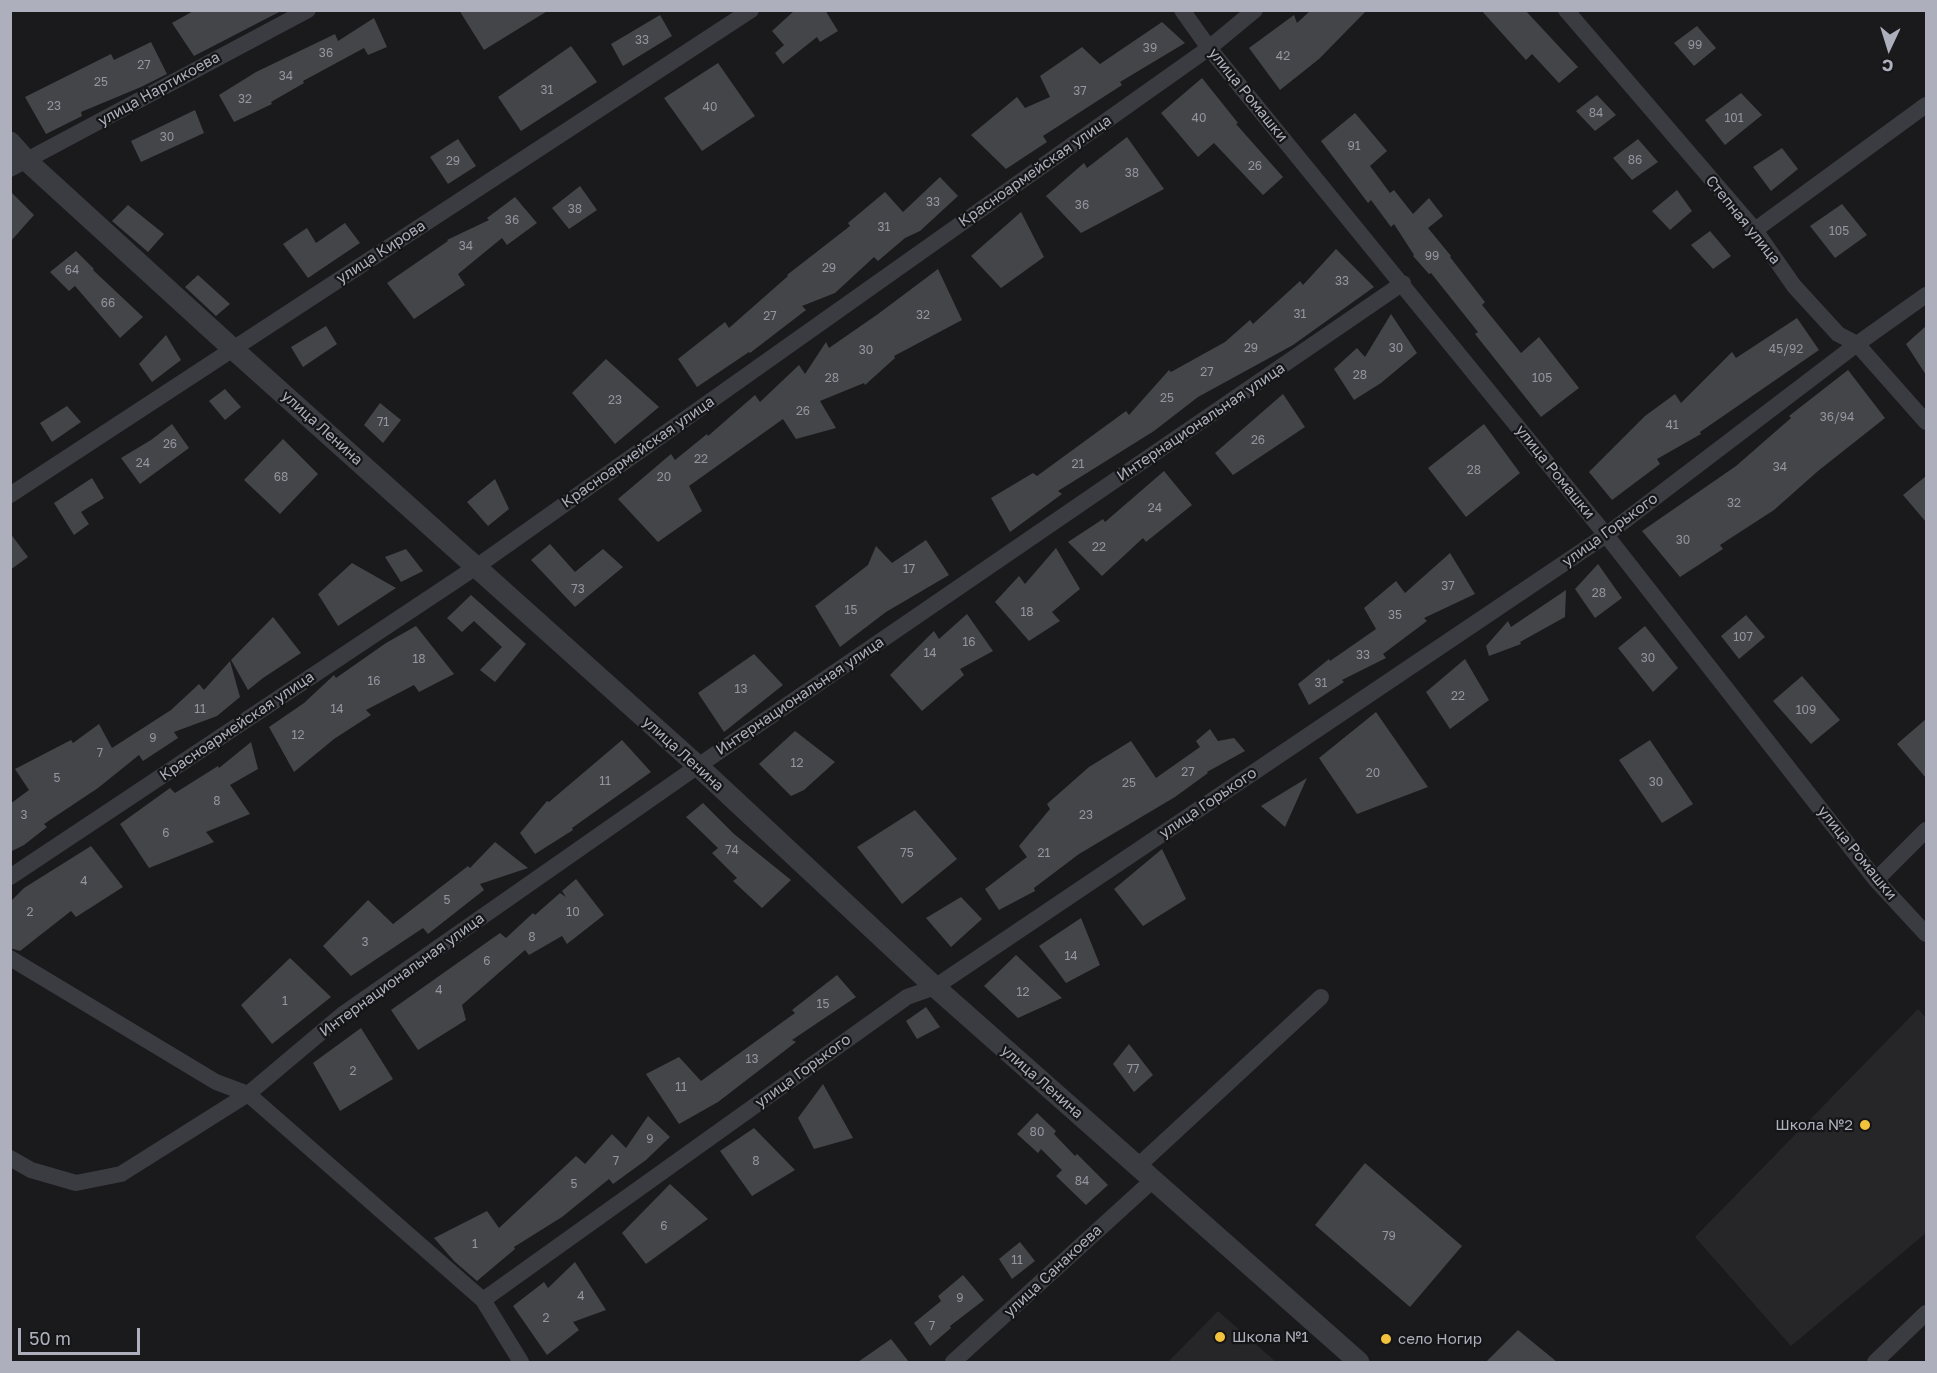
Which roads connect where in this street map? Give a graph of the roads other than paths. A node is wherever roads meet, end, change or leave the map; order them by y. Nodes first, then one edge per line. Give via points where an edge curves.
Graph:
1 (308, 10) edge
2 (751, 10) edge
3 (1182, 10) edge
4 (1255, 10) edge
5 (1566, 10) edge
6 (1209, 48) junction
7 (1926, 105) edge
8 (10, 142) edge
9 (19, 165) edge
10 (1755, 230) junction
11 (1403, 283) junction
12 (1926, 295) edge
13 (1857, 344) junction
14 (233, 349) junction
15 (1926, 422) edge
16 (10, 495) edge
17 (1606, 535) junction
18 (476, 567) junction
19 (698, 766) junction
20 (1926, 830) edge
21 (10, 877) edge
22 (1876, 880) junction
23 (1926, 934) edge
24 (10, 958) edge
25 (935, 987) junction
26 (1321, 997) dead end
27 (248, 1094) junction
28 (10, 1158) edge
29 (1145, 1173) junction
30 (483, 1300) junction
31 (1926, 1313) edge
32 (521, 1362) edge
33 (953, 1362) edge
34 (1359, 1362) edge
35 (1875, 1362) edge

1 - 9 street, улица Нартикоева
2 - 14 street, улица Кирова
3 - 6 street, улица Ромашки
4 - 6 street, Красноармейская улица
5 - 10 street, Степная улица
6 - 11 street, улица Ромашки
6 - 18 street, Красноармейская улица
7 - 10 street
8 - 9 street, улица Ленина
9 - 14 street, улица Ленина
10 - 13 street, Степная улица via 1794,286 1839,334
11 - 17 street, улица Ромашки
11 - 19 street, Интернациональная улица
12 - 13 street, улица Горького
13 - 15 street, Степная улица
13 - 17 street, улица Горького
14 - 16 street, улица Кирова
14 - 18 street, улица Ленина
17 - 22 street, улица Ромашки
17 - 25 street, улица Горького
18 - 19 street, улица Ленина
18 - 21 street, Красноармейская улица
19 - 25 street, улица Ленина
19 - 27 street, Интернациональная улица via 343,1014
20 - 22 street
22 - 23 street, улица Ромашки
24 - 27 street via 216,1083
25 - 29 street, улица Ленина
25 - 30 street, улица Горького via 907,997
26 - 29 street, улица Санакоева
27 - 28 street, Интернациональная улица via 121,1174 76,1183 31,1170
27 - 30 street
29 - 33 street, улица Санакоева
29 - 34 street, улица Ленина
30 - 32 street
31 - 35 street

